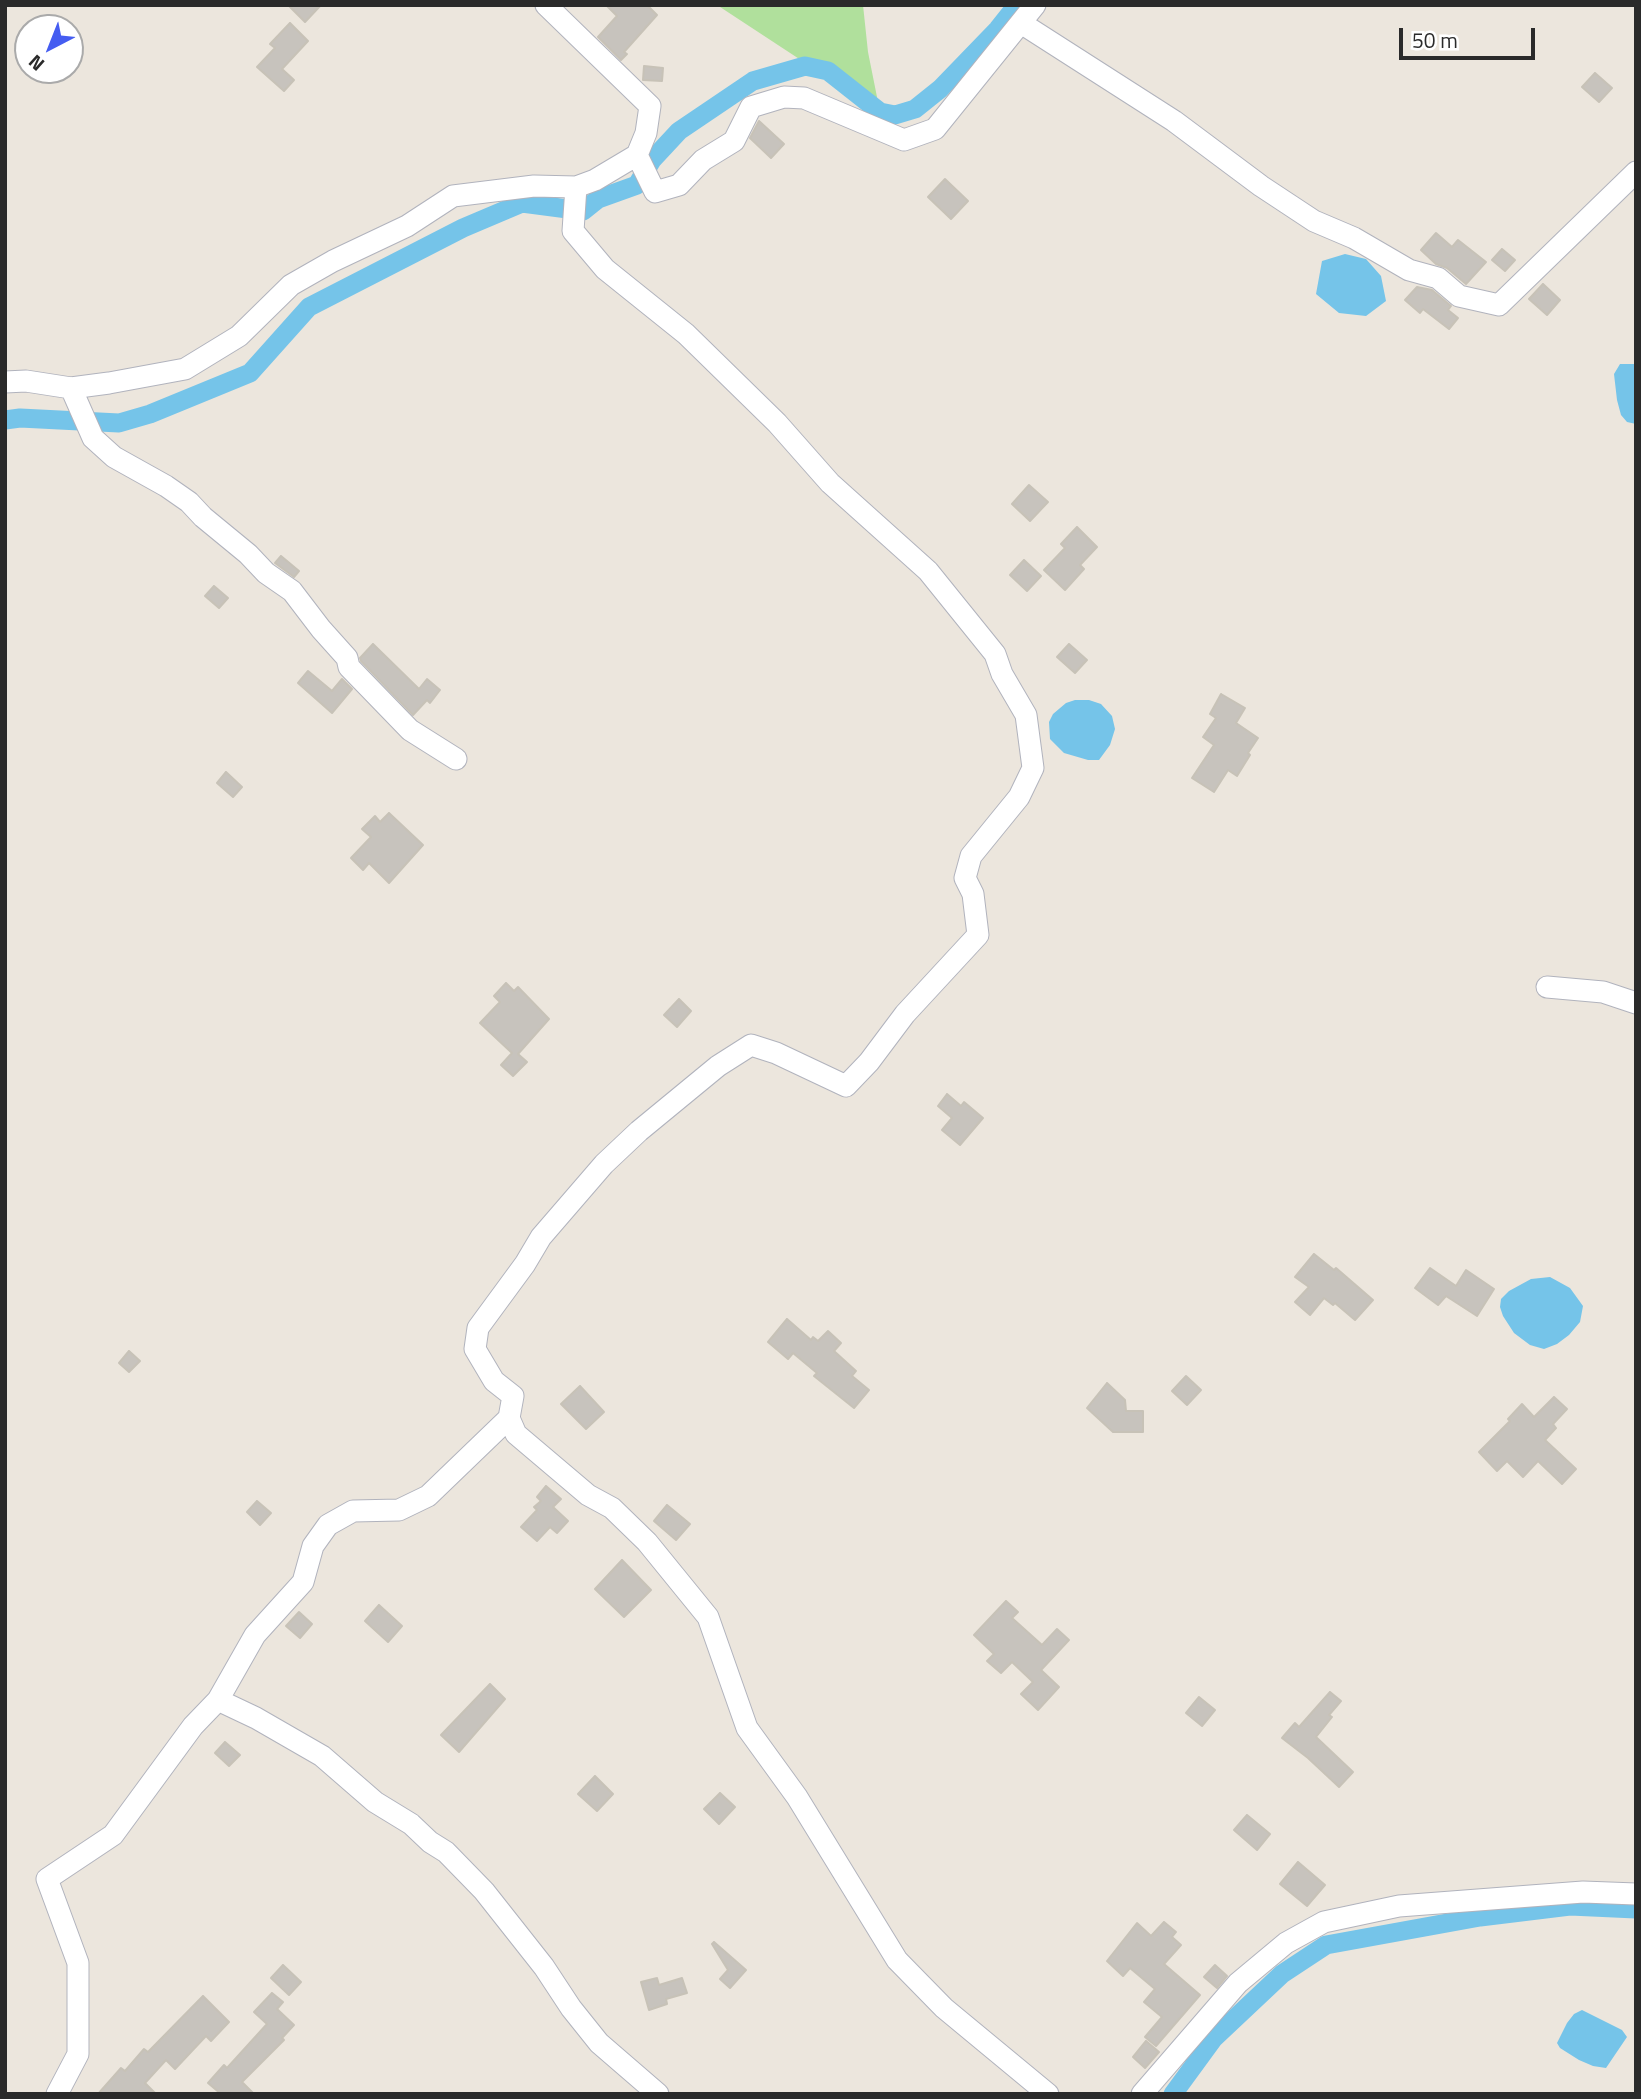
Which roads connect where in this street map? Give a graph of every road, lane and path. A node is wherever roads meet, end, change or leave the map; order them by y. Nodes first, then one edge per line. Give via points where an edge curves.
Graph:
1 (546, 5) edge
2 (1035, 5) edge
3 (1021, 23) junction
4 (638, 155) junction
5 (1636, 172) edge
6 (576, 187) junction
7 (5, 382) edge
8 (72, 393) junction
9 (456, 759) dead end
10 (1547, 987) dead end
11 (1636, 1003) edge
12 (509, 1418) junction
13 (218, 1700) junction
14 (1636, 1894) edge
15 (57, 2094) edge
16 (659, 2094) edge
17 (1048, 2094) edge
18 (1142, 2094) edge

1 - 4 street via 650,106
2 - 3 street
3 - 4 street via 935,129 904,141 804,99 784,97 751,107 734,141 703,160 679,185 655,192
3 - 5 street via 1174,121 1314,221 1409,270 1438,278 1460,296 1499,305
4 - 6 street
6 - 8 street via 534,186 453,196 407,226 291,285 239,336 185,369
6 - 12 street via 573,231 605,269 686,334 777,423 830,484 928,571 995,654 1026,715 1033,768 1019,797 971,856 965,878 973,894 978,935 846,1086 751,1045 639,1131 541,1237 478,1328 475,1349 494,1381 513,1396
7 - 8 street via 26,381
8 - 9 street via 93,438 114,457 189,502 292,591 347,658 349,667 410,730
10 - 11 street via 1603,992
12 - 13 street via 428,1496 399,1510 353,1511 328,1525 313,1546 303,1582 255,1635
12 - 17 street via 516,1434 588,1495 612,1508 647,1542 708,1617 747,1728 797,1797 897,1959 944,2008
13 - 15 street via 193,1726 113,1835 47,1879 78,1963 78,2054
13 - 16 street via 322,1756 374,1801 446,1852 544,1967 598,2043
14 - 18 street via 1583,1892 1399,1906 1324,1923 1286,1942 1238,1983

